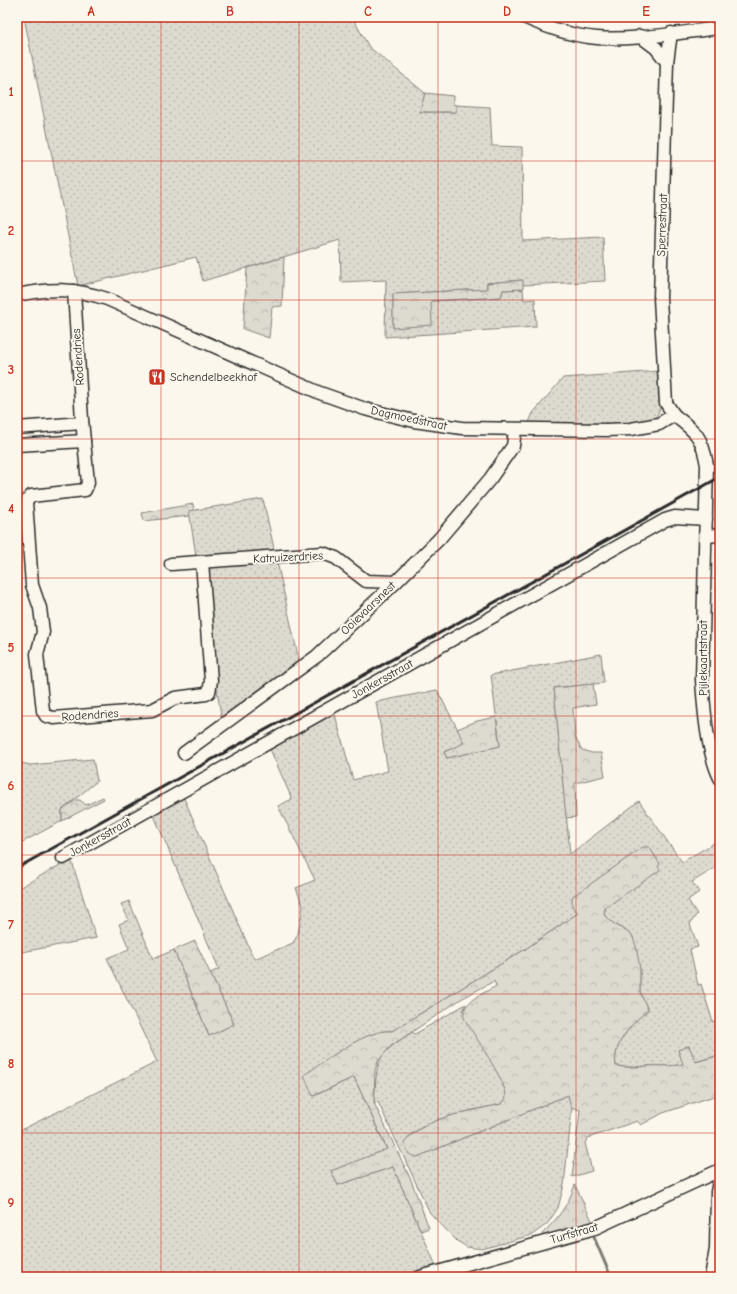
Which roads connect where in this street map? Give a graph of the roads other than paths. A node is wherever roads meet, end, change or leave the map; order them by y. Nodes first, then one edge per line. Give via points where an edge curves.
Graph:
1 (524, 17) edge
2 (720, 28) edge
3 (671, 33) junction
4 (640, 36) junction
5 (668, 62) junction
6 (74, 291) junction
7 (17, 295) edge
8 (674, 415) junction
9 (82, 423) junction
10 (17, 428) edge
11 (515, 430) junction
12 (84, 441) junction
13 (17, 446) edge
14 (706, 519) junction
15 (720, 535) edge
16 (706, 536) junction
17 (202, 562) junction
18 (171, 564) dead end
19 (396, 582) junction
20 (184, 753) dead end
21 (720, 778) edge
22 (63, 858) dead end
23 (720, 1170) edge
24 (720, 1176) edge
25 (420, 1277) edge
26 (711, 1277) edge

1 - 4 street via 565,32 597,38
2 - 3 street
3 - 4 street
3 - 5 street, Sperrestraat
4 - 5 street via 656,48
5 - 8 street, Sperrestraat via 660,298 666,403
6 - 7 street, Dagmoedstraat via 63,289
6 - 9 street, Rodendries
6 - 11 street, Dagmoedstraat via 107,299 320,393 365,409 437,425
8 - 11 street, Dagmoedstraat via 659,424 631,429
8 - 14 street via 695,431 702,443 707,465
9 - 10 street
9 - 12 street, Rodendries
11 - 19 street, Ooievaarsnest via 513,446 482,488 439,539
12 - 13 street
12 - 17 street, Rodendries via 88,483 85,490 31,496 26,502 32,585 42,617 43,632 37,654 43,711 46,716 54,718 152,710 175,698 209,692 211,681
14 - 16 street
14 - 22 street, Jonkersstraat via 675,517 665,520
15 - 16 street
16 - 21 street, Pijlekaartstraat via 702,680 714,766
17 - 18 street, Katruizerdries
17 - 19 street, Katruizerdries via 323,553 336,558 366,581
19 - 20 street, Ooievaarsnest via 316,656
23 - 25 street, Turfstraat via 595,1228
24 - 26 street via 717,1192 716,1249

